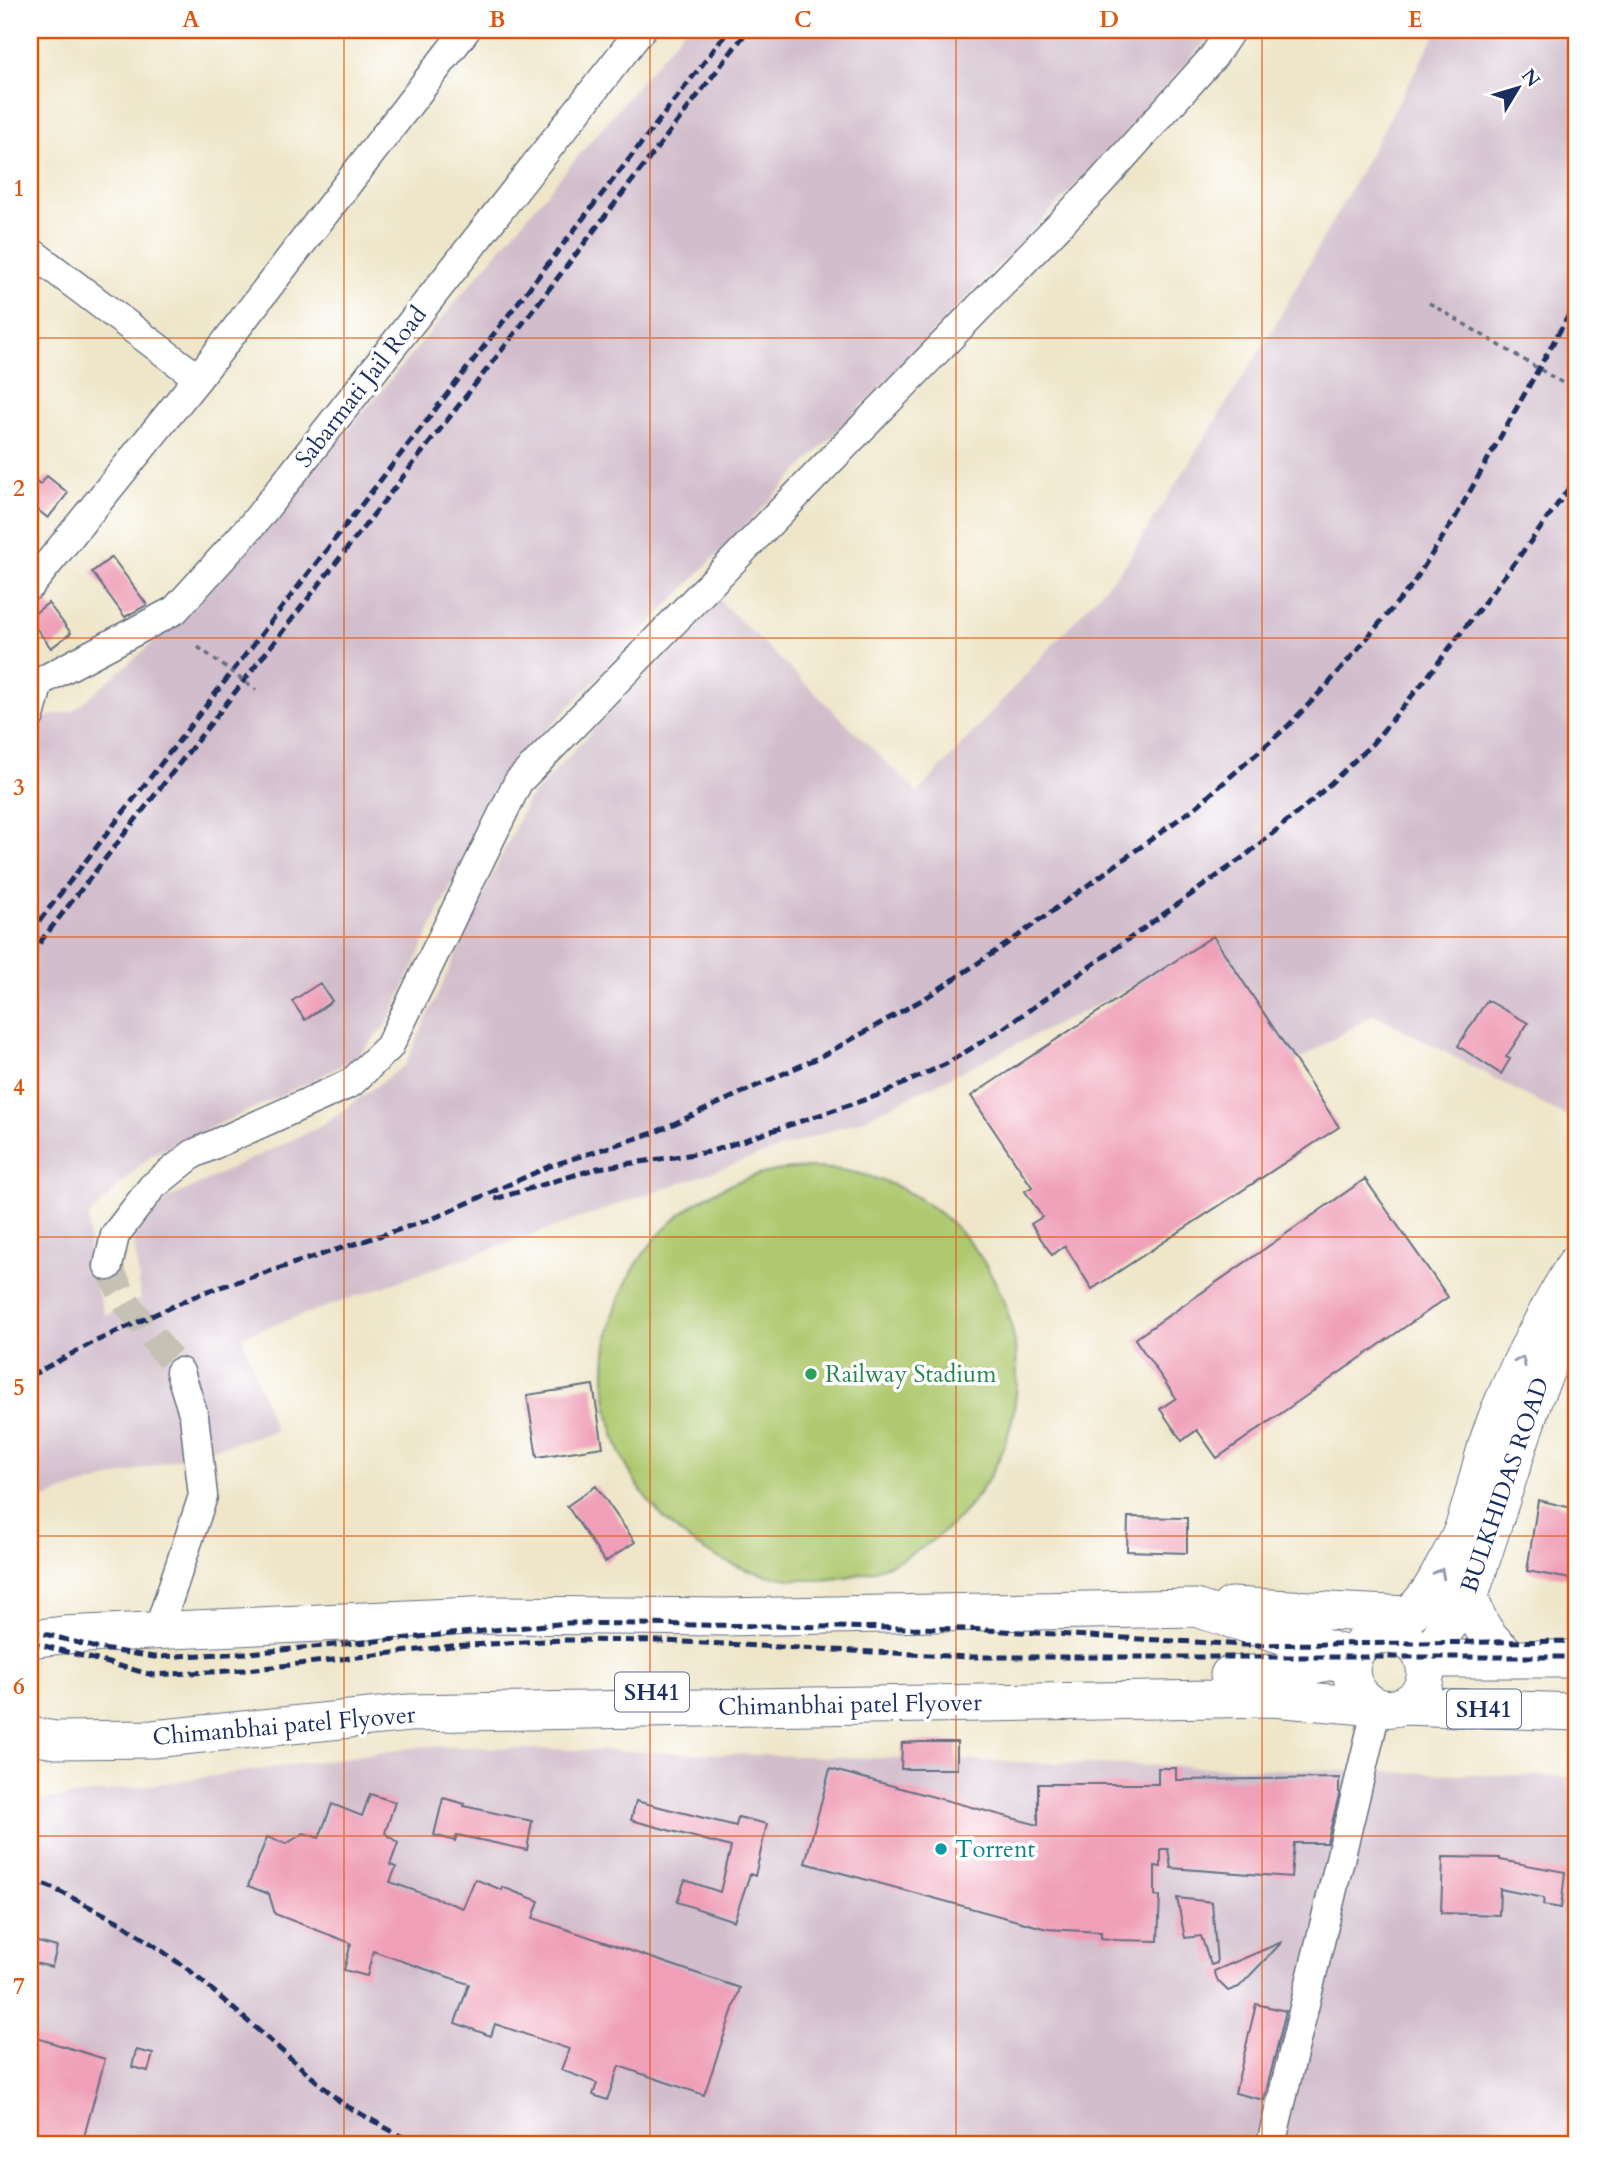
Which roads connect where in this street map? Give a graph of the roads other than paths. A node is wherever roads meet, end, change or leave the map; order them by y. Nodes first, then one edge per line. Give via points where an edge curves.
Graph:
1 (466, 30) edge
2 (641, 30) edge
3 (1231, 30) edge
4 (30, 251) edge
5 (198, 378) junction
6 (30, 586) edge
7 (35, 685) edge
8 (30, 716) edge
9 (1576, 1263) edge
10 (108, 1266) tunnel mouth
11 (1576, 1305) edge
12 (180, 1372) tunnel mouth
13 (1470, 1595) junction
14 (1195, 1608) junction
15 (1408, 1615) junction
16 (158, 1631) junction
17 (30, 1639) edge
18 (1364, 1646) junction
19 (1424, 1659) junction
20 (1513, 1659) junction
21 (1576, 1659) edge
22 (1274, 1686) junction
23 (1390, 1706) junction
24 (1571, 1712) edge
25 (30, 1719) edge
26 (30, 1736) edge
27 (1271, 2144) edge

1 - 5 street
2 - 7 street, Sabarmati Jail Road via 253,524 175,610
3 - 10 street via 1213,57 1098,185 518,782 389,1047 351,1083 193,1154 152,1187 115,1235
4 - 5 street
5 - 6 street
7 - 8 street
15 -> 9 main road via 1430,1591 1460,1535 1491,1434 1523,1355
11 - 13 main road, BULKHIDAS ROAD via 1535,1395
12 - 16 street via 194,1416 203,1496
13 - 19 main road, BULKHIDAS ROAD
13 - 20 main road via 1479,1624
14 - 15 main road via 1241,1605
14 - 16 main road via 726,1617 493,1615
14 - 18 main road
15 - 18 main road
16 - 17 main road
18 - 19 main road via 1390,1633 1416,1646
18 - 22 main road, Chimanbhai patel Flyover
18 - 23 main road via 1350,1672 1354,1687 1364,1699
19 - 20 main road, SH41
19 - 23 main road via 1426,1673 1414,1699
20 - 21 main road, SH41
22 - 23 main road, Chimanbhai patel Flyover
22 - 25 main road, Chimanbhai patel Flyover / SH41 via 408,1695 152,1722
22 - 26 main road, Chimanbhai patel Flyover / SH41 via 409,1713 153,1739
23 - 24 main road, SH41
23 - 27 street

